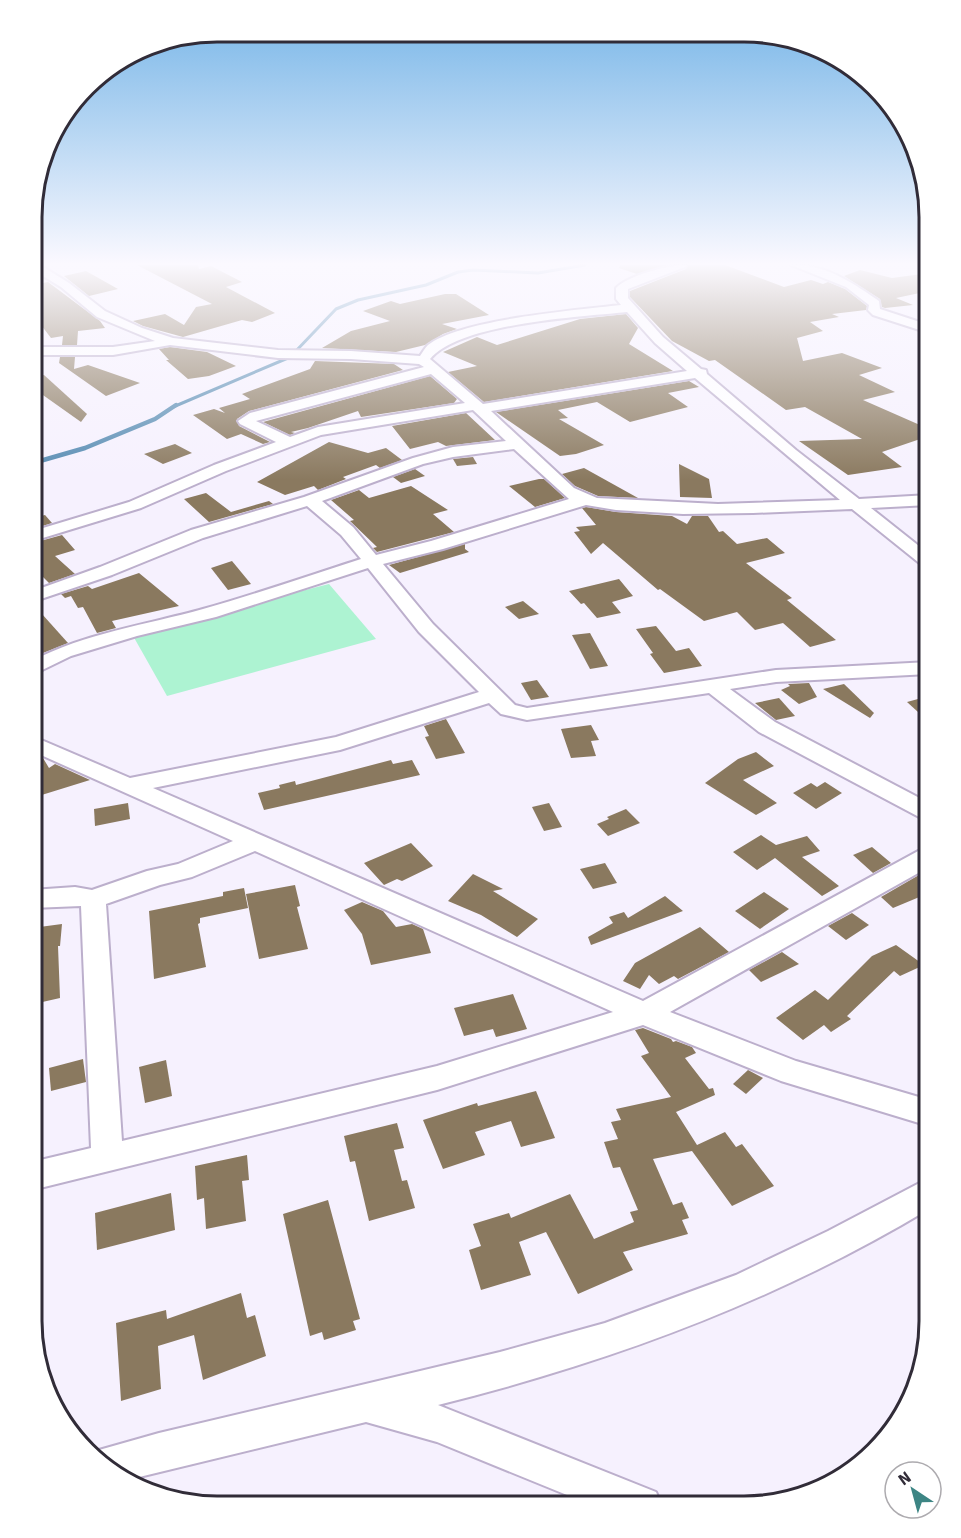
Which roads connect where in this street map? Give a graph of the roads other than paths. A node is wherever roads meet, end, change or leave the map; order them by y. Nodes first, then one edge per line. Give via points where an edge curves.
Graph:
1 (156, 337) edge
2 (460, 337) edge
3 (656, 337) edge
4 (172, 342) junction
5 (42, 351) edge
6 (113, 351) junction
7 (42, 364) edge
8 (428, 364) junction
9 (701, 374) junction
10 (478, 407) junction
11 (287, 441) junction
12 (518, 444) junction
13 (310, 500) junction
14 (586, 500) junction
15 (919, 500) edge
16 (855, 503) junction
17 (42, 533) edge
18 (919, 554) edge
19 (373, 561) junction
20 (42, 594) edge
21 (42, 664) edge
22 (919, 669) edge
23 (714, 687) junction
24 (492, 695) junction
25 (42, 746) edge
26 (129, 785) junction
27 (919, 808) edge
28 (257, 841) junction
29 (919, 861) edge
30 (42, 898) edge
31 (93, 899) junction
32 (644, 1014) junction
33 (919, 1110) edge
34 (107, 1158) junction
35 (42, 1174) edge
36 (919, 1198) edge
37 (363, 1403) junction
38 (116, 1464) edge
39 (617, 1496) edge

1 - 4 street
2 - 8 street via 429,350
3 - 9 street
4 - 6 street
4 - 8 street
5 - 6 street
6 - 7 street
8 - 10 street
8 - 11 street via 245,421
9 - 10 street
9 - 16 street
10 - 11 street via 347,424
10 - 12 street
11 - 17 street via 135,505
12 - 13 street via 436,456
12 - 14 street via 568,491
13 - 19 street via 347,531
13 - 20 street via 197,534
14 - 16 street via 707,510
14 - 19 street
15 - 16 street
16 - 18 street
19 - 21 street via 209,613 64,652
19 - 24 street via 426,628
22 - 23 street via 776,676
23 - 24 street via 527,714 508,710
23 - 27 street via 767,727
24 - 26 street via 340,743
25 - 26 street
26 - 28 street
28 - 31 street via 183,871
28 - 32 street
29 - 32 street
30 - 31 street
31 - 34 street
32 - 33 street via 791,1072
32 - 34 street via 437,1078
34 - 35 street
36 - 37 street via 782,1271 656,1323 557,1355
37 - 38 street
37 - 39 street via 448,1427

